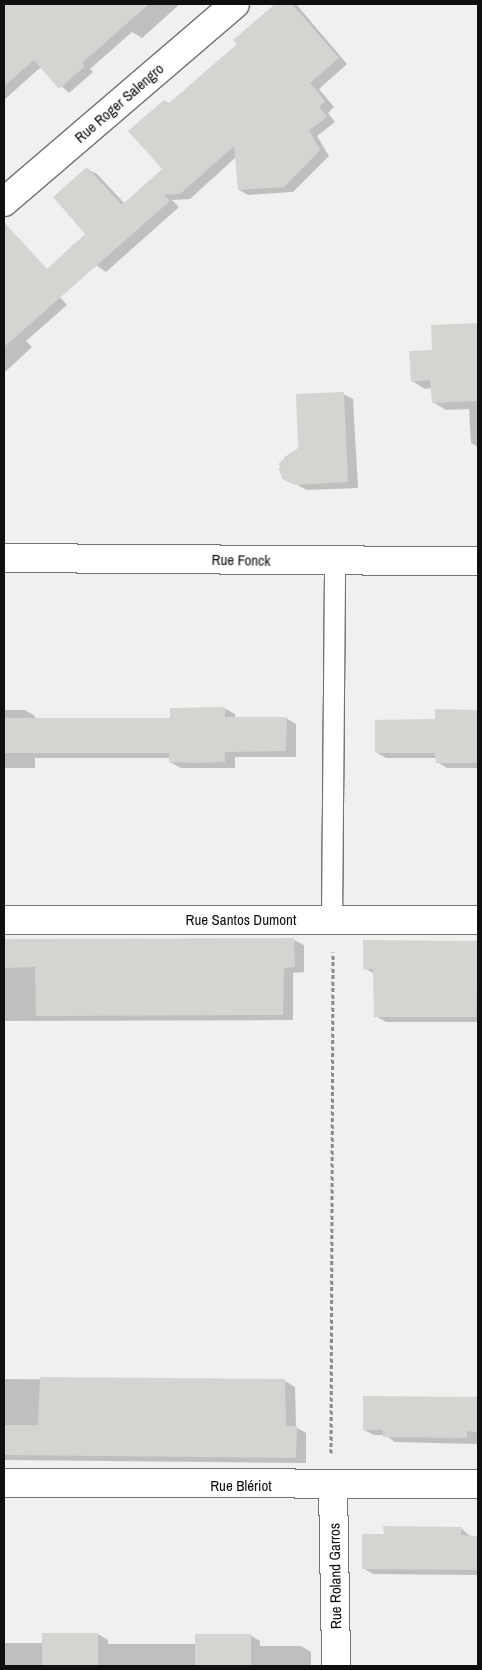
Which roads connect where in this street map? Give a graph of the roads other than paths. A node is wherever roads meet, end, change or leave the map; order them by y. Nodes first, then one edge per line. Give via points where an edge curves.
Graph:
1 (235, 4) edge
2 (4, 202) edge
3 (4, 558) edge
4 (335, 561) junction
5 (478, 561) edge
6 (4, 920) edge
7 (332, 920) junction
8 (478, 920) edge
9 (4, 1483) edge
10 (478, 1484) edge
11 (333, 1486) junction
12 (336, 1666) edge

1 - 2 street, Rue Roger Salengro
3 - 4 street, Rue Fonck
4 - 5 street, Rue Fonck
4 - 7 lane
6 - 7 street, Rue Santos Dumont
7 - 8 street, Rue Santos Dumont
9 - 11 street, Rue Blériot
10 - 11 street, Rue Blériot
11 - 12 street, Rue Roland Garros

